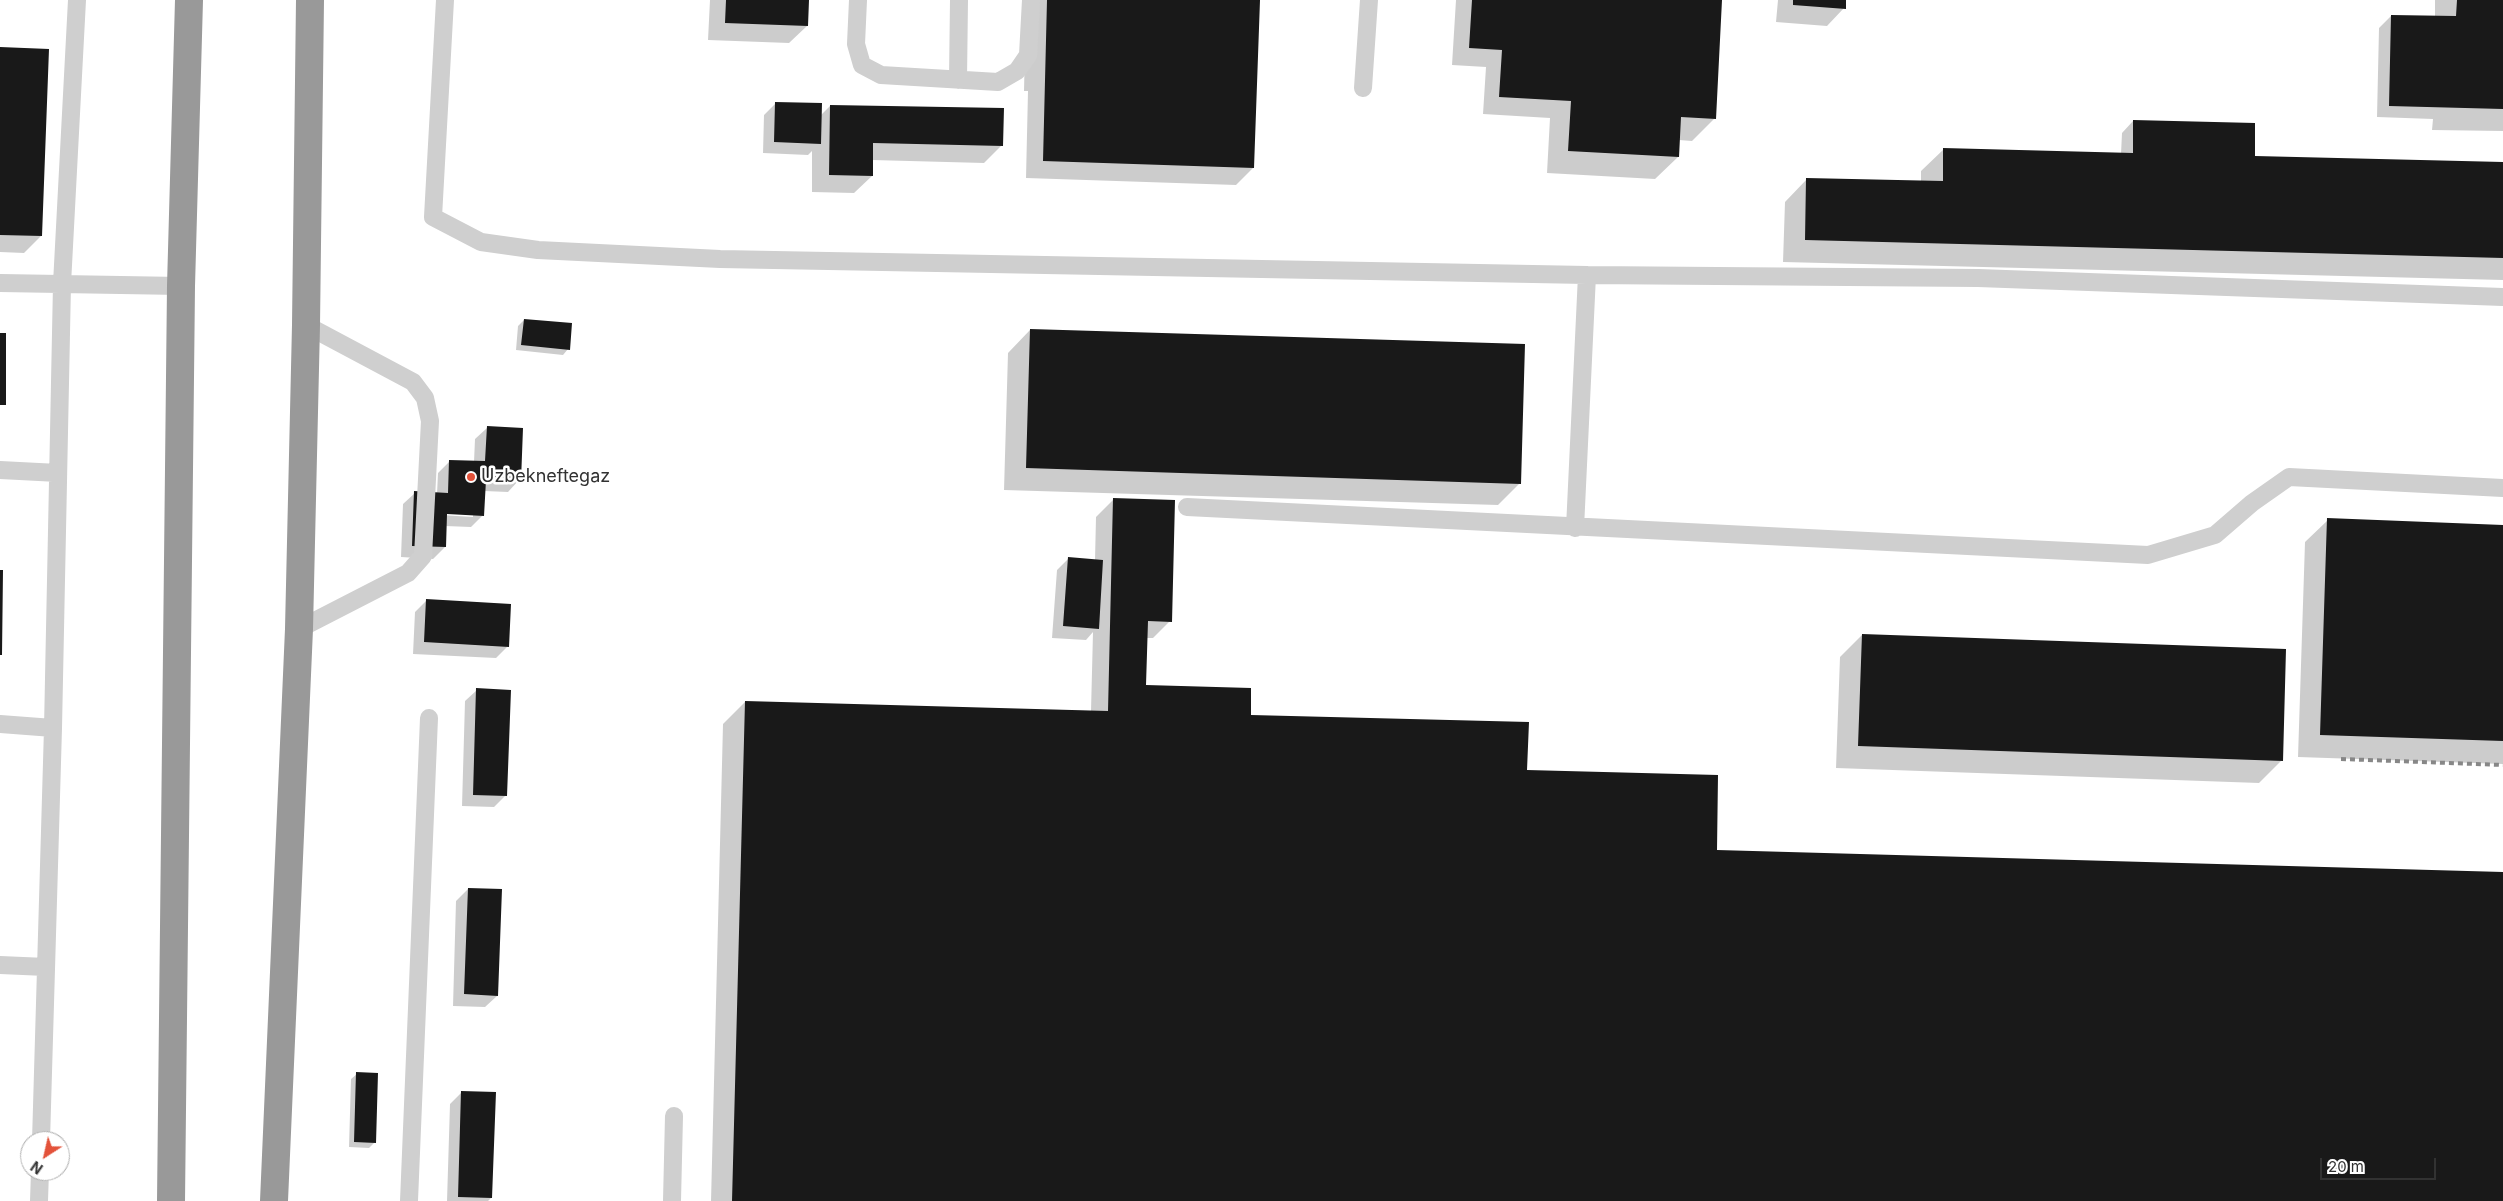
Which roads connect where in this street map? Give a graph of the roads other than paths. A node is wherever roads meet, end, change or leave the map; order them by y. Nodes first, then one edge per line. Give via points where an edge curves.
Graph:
1 (77, 0) edge
2 (189, 0) edge
3 (310, 0) edge
4 (445, 0) edge
5 (858, 0) edge
6 (959, 0) edge
7 (1030, 0) edge
8 (1369, 0) edge
9 (958, 80) junction
10 (1363, 88) dead end
11 (1587, 275) junction
12 (0, 284) edge
13 (62, 284) junction
14 (181, 286) junction
15 (2503, 297) edge
16 (306, 325) junction
17 (0, 470) edge
18 (58, 473) junction
19 (2503, 488) edge
20 (1186, 507) dead end
21 (1575, 528) junction
22 (298, 629) junction
23 (429, 718) dead end
24 (0, 724) edge
25 (53, 728) junction
26 (0, 965) edge
27 (46, 967) junction
28 (674, 1116) dead end
29 (41, 1131) edge
30 (40, 1181) edge
31 (39, 1201) edge
32 (171, 1201) edge
33 (274, 1201) edge
34 (409, 1201) edge
35 (672, 1201) edge

1 - 13 lane
2 - 14 highway
3 - 16 highway
4 - 11 lane via 433,217 480,242 538,250 720,259
5 - 9 lane via 856,44 862,65 881,75
6 - 9 lane
7 - 9 lane via 1028,55 1017,71 998,82
8 - 10 lane
11 - 15 lane via 1978,278
11 - 21 lane
12 - 13 lane
13 - 14 lane
13 - 18 lane
14 - 32 highway
16 - 22 highway
16 - 22 lane via 413,382 425,398 430,421 423,556 408,573
17 - 18 lane
18 - 25 lane
19 - 21 lane via 2289,477 2215,535 2148,555
20 - 21 lane
22 - 33 highway
23 - 34 lane
24 - 25 lane
25 - 27 lane
26 - 27 lane
27 - 29 lane
28 - 35 lane
30 - 31 lane

